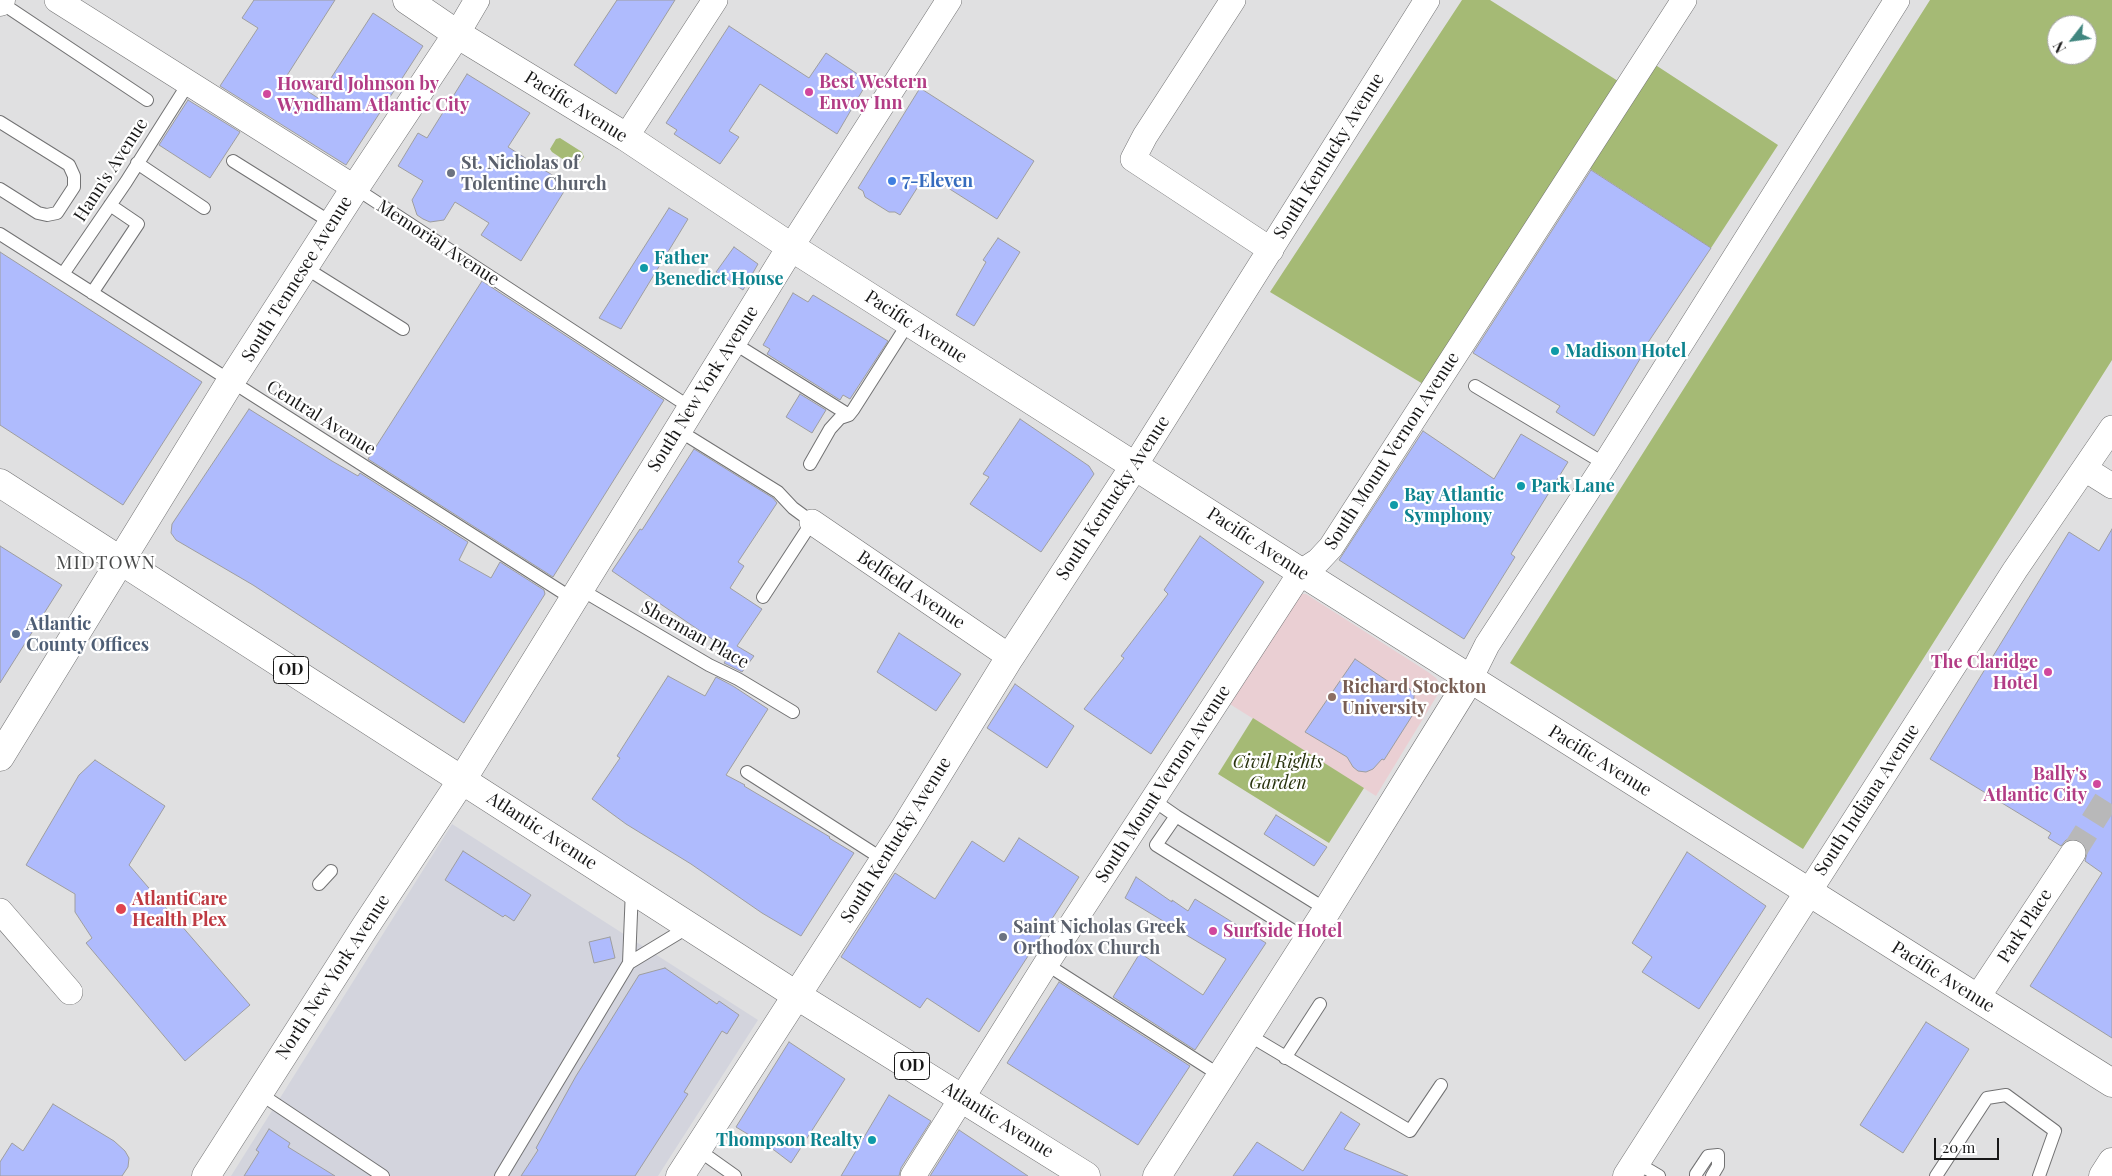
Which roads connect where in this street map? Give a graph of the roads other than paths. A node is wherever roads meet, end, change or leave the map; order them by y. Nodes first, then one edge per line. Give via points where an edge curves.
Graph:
1 (57, 0) edge
2 (407, 0) edge
3 (477, 0) edge
4 (715, 0) edge
5 (949, 0) edge
6 (1233, 0) edge
7 (1427, 0) edge
8 (1684, 0) edge
9 (1897, 0) edge
10 (0, 2) edge
11 (457, 34) junction
12 (188, 84) junction
13 (147, 100) dead end
14 (0, 122) edge
15 (626, 138) junction
16 (233, 161) dead end
17 (137, 163) junction
18 (355, 188) junction
19 (0, 189) edge
20 (110, 205) junction
21 (204, 208) dead end
22 (332, 223) junction
23 (0, 234) edge
24 (791, 247) junction
25 (1271, 250) junction
26 (304, 267) junction
27 (63, 274) junction
28 (92, 293) junction
29 (909, 322) junction
30 (403, 329) dead end
31 (732, 342) junction
32 (231, 382) junction
33 (1475, 386) dead end
34 (849, 415) junction
35 (684, 419) junction
36 (2112, 428) edge
37 (810, 464) dead end
38 (1605, 464) junction
39 (1134, 466) junction
40 (2085, 469) junction
41 (0, 483) edge
42 (2112, 486) edge
43 (812, 522) junction
44 (120, 560) junction
45 (1301, 572) junction
46 (577, 594) junction
47 (763, 597) dead end
48 (1010, 657) junction
49 (1470, 679) junction
50 (793, 712) dead end
51 (0, 757) edge
52 (747, 772) dead end
53 (462, 780) junction
54 (1153, 800) junction
55 (1176, 816) junction
56 (1133, 830) junction
57 (1156, 845) junction
58 (2072, 853) tunnel mouth
59 (884, 860) junction
60 (331, 871) dead end
61 (319, 884) dead end
62 (632, 889) junction
63 (1808, 893) junction
64 (1327, 910) junction
65 (0, 911) edge
66 (690, 926) junction
67 (1308, 940) junction
68 (628, 963) junction
69 (1046, 964) junction
70 (70, 992) dead end
71 (796, 995) junction
72 (1977, 998) junction
73 (1320, 1004) dead end
74 (1247, 1034) junction
75 (1285, 1058) junction
76 (1221, 1076) junction
77 (2112, 1083) edge
78 (1441, 1084) dead end
79 (259, 1093) junction
80 (962, 1097) junction
81 (697, 1149) junction
82 (2112, 1162) edge
83 (1641, 1172) edge
84 (206, 1176) edge
85 (383, 1176) edge
86 (502, 1176) edge
87 (680, 1176) edge
88 (735, 1176) edge
89 (912, 1176) edge
90 (1086, 1176) edge
91 (1157, 1176) edge
92 (1696, 1176) edge
93 (1712, 1176) edge
94 (1936, 1176) edge
95 (2039, 1176) edge
96 (2103, 1176) edge

1 - 12 street, Memorial Avenue
2 - 11 main road, Pacific Avenue
3 - 11 street, South Tennesee Avenue
4 - 15 street
5 - 24 street, South New York Avenue
6 - 25 street via 1133,159
7 - 25 street, South Kentucky Avenue
8 - 45 street, South Mount Vernon Avenue via 1331,547
9 - 38 street
10 - 13 lane
11 - 15 main road, Pacific Avenue
11 - 18 main road, South Tennesee Avenue
12 - 17 lane, Hann's Avenue
12 - 18 street, Memorial Avenue
14 - 19 lane via 69,165 74,176 74,187 56,213 47,215 38,213
15 - 24 main road, Pacific Avenue
16 - 22 lane
17 - 20 lane, Hann's Avenue
17 - 21 lane
18 - 22 main road, South Tennesee Avenue
18 - 35 lane, Memorial Avenue
20 - 27 lane, Hann's Avenue
20 - 28 lane via 138,224
22 - 26 main road, South Tennesee Avenue
23 - 27 lane, Central Avenue
24 - 29 main road, Pacific Avenue
24 - 31 main road, South New York Avenue
25 - 39 street, South Kentucky Avenue
26 - 30 lane
26 - 32 main road, South Tennesee Avenue
27 - 28 lane, Central Avenue
28 - 32 lane, Central Avenue
29 - 34 lane
29 - 39 main road, Pacific Avenue
31 - 34 lane
31 - 35 main road, South New York Avenue
32 - 44 main road, South Tennesee Avenue
32 - 46 lane, Central Avenue
33 - 38 lane
34 - 37 lane via 840,418 830,429
35 - 43 lane, Memorial Avenue
35 - 46 main road, South New York Avenue
36 - 40 street, South Indiana Avenue
38 - 49 street via 1487,645
39 - 45 main road, Pacific Avenue
39 - 48 main road, South Kentucky Avenue
40 - 42 street
40 - 63 street, South Indiana Avenue via 2015,570
41 - 44 main road, Atlantic Avenue / OD
43 - 47 lane
43 - 48 street, Belfield Avenue
44 - 51 main road, South Tennesee Avenue
44 - 53 main road, Atlantic Avenue / OD
45 - 49 main road, Pacific Avenue
45 - 54 street, South Mount Vernon Avenue
46 - 50 lane, Sherman Place via 738,679
46 - 53 main road, South New York Avenue
48 - 59 main road, South Kentucky Avenue
49 - 63 main road, Pacific Avenue
49 - 64 main road
52 - 59 lane
53 - 62 main road, Atlantic Avenue / OD
53 - 79 main road, North New York Avenue
54 - 55 lane
54 - 56 street, South Mount Vernon Avenue
55 - 57 lane
55 - 64 lane
56 - 57 lane
56 - 69 street, South Mount Vernon Avenue
57 - 67 lane
58 - 72 street, Park Place
59 - 71 main road, South Kentucky Avenue
60 - 61 lane
62 - 66 main road, Atlantic Avenue / OD
62 - 68 lane
63 - 72 main road, Pacific Avenue
63 - 83 main road, South Indiana Avenue
64 - 67 main road
65 - 70 street
66 - 68 lane
66 - 71 main road, Atlantic Avenue / OD
67 - 74 main road
68 - 86 lane
69 - 76 lane
69 - 80 street, South Mount Vernon Avenue
71 - 80 main road, Atlantic Avenue / OD
71 - 81 main road, South Kentucky Avenue
72 - 77 main road, Pacific Avenue
73 - 75 lane
74 - 75 lane
74 - 76 main road
75 - 78 lane via 1410,1131
76 - 91 main road
79 - 84 main road, North New York Avenue
79 - 85 lane
80 - 89 street, South Mount Vernon Avenue
80 - 90 main road, Atlantic Avenue / OD
81 - 87 main road, South Kentucky Avenue
81 - 88 lane
82 - 96 main road
92 - 93 lane via 1708,1156 1718,1155 1718,1166
94 - 95 lane via 1987,1098 2006,1095 2055,1131

